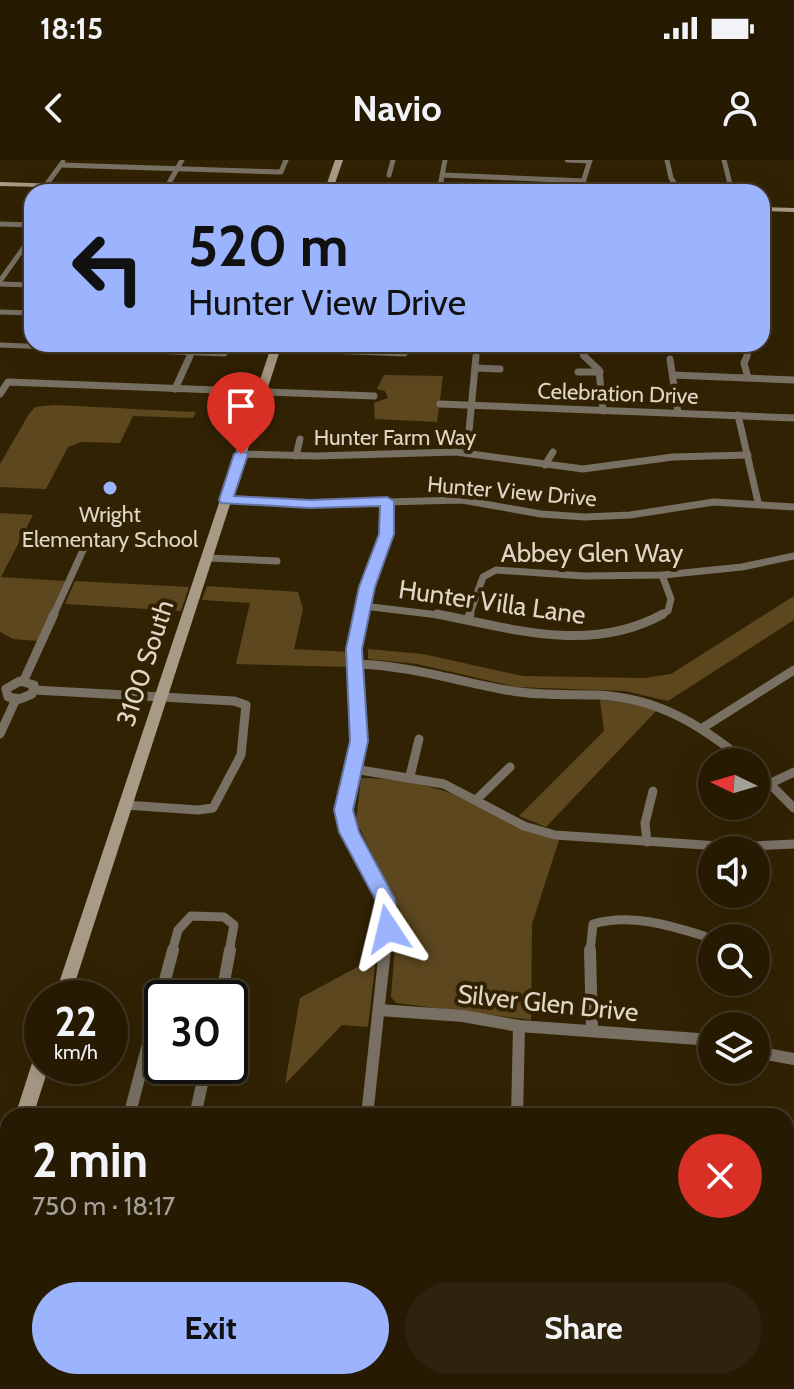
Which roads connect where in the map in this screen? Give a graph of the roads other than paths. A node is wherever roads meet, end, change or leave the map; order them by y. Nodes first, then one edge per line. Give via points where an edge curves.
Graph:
1 (182, 160) edge
2 (286, 160) edge
3 (339, 160) edge
4 (393, 160) edge
5 (445, 160) edge
6 (567, 160) edge
7 (590, 160) edge
8 (667, 160) edge
9 (724, 160) edge
10 (62, 162) edge
11 (177, 168) junction
12 (389, 175) dead end
13 (442, 175) junction
14 (584, 181) junction
15 (0, 184) edge
16 (47, 184) edge
17 (169, 184) edge
18 (331, 184) edge
19 (440, 184) edge
20 (583, 184) edge
21 (674, 184) edge
22 (730, 184) edge
23 (24, 185) edge
24 (770, 209) edge
25 (794, 210) edge
26 (0, 224) edge
27 (24, 225) edge
28 (24, 248) edge
29 (0, 282) edge
30 (24, 284) edge
31 (0, 312) edge
32 (24, 313) edge
33 (0, 345) edge
34 (24, 346) edge
35 (181, 352) edge
36 (274, 352) edge
37 (368, 352) edge
38 (476, 352) edge
39 (581, 352) edge
40 (749, 352) edge
41 (191, 353) junction
42 (225, 354) dead end
43 (405, 354) dead end
44 (670, 359) dead end
45 (475, 368) junction
46 (500, 369) dead end
47 (578, 372) dead end
48 (600, 372) junction
49 (673, 375) junction
50 (748, 378) junction
51 (794, 380) edge
52 (175, 389) junction
53 (261, 393) junction
54 (0, 394) edge
55 (374, 396) dead end
56 (440, 404) dead end
57 (471, 405) junction
58 (603, 411) junction
59 (678, 413) junction
60 (738, 415) junction
61 (794, 418) edge
62 (300, 439) dead end
63 (386, 444) dead end
64 (553, 452) dead end
65 (467, 453) junction
66 (241, 454) junction
67 (387, 454) junction
68 (748, 455) junction
69 (296, 456) junction
70 (545, 465) junction
71 (226, 500) junction
72 (387, 501) junction
73 (758, 502) junction
74 (794, 507) edge
75 (84, 548) dead end
76 (794, 556) edge
77 (207, 558) junction
78 (277, 561) dead end
79 (662, 575) junction
80 (363, 606) junction
81 (468, 620) junction
82 (355, 664) junction
83 (794, 670) edge
84 (24, 680) junction
85 (3, 689) edge
86 (34, 690) junction
87 (161, 697) junction
88 (16, 699) junction
89 (704, 727) junction
90 (0, 734) edge
91 (419, 739) dead end
92 (729, 748) edge
93 (510, 767) dead end
94 (354, 769) junction
95 (794, 772) edge
96 (410, 776) junction
97 (771, 783) joint
98 (653, 791) dead end
99 (476, 800) junction
100 (125, 805) junction
101 (794, 808) edge
102 (647, 842) junction
103 (794, 844) edge
104 (698, 935) edge
105 (68, 980) edge
106 (165, 980) edge
107 (225, 980) edge
108 (379, 1010) junction
109 (519, 1026) junction
110 (592, 1031) junction
111 (698, 1039) edge
112 (770, 1055) edge
113 (144, 1059) edge
114 (794, 1059) edge
115 (34, 1084) edge
116 (202, 1084) edge
117 (27, 1108) edge
118 (131, 1108) edge
119 (197, 1108) edge
120 (368, 1108) edge
121 (517, 1108) edge

1 - 11 street
2 - 11 street via 281,172
3 - 18 main road
4 - 12 street
5 - 13 street
6 - 7 street
7 - 14 street
8 - 21 street
9 - 22 street
10 - 11 street
10 - 16 street
11 - 17 street
13 - 14 street
13 - 19 street
14 - 20 street
15 - 23 main road
24 - 25 main road
26 - 27 street
28 - 29 street
29 - 30 street
31 - 32 street
33 - 34 street
35 - 41 street
36 - 53 main road, 3100 South
37 - 43 street
38 - 45 street
39 - 48 street
40 - 50 street via 744,363
41 - 42 street
41 - 52 street
44 - 49 street
45 - 46 street
45 - 57 street
47 - 48 street
48 - 58 street
49 - 50 street
49 - 59 street
50 - 51 street
52 - 53 street
52 - 54 street via 8,382
53 - 55 street
53 - 66 main road, 3100 South
56 - 57 street, Celebration Drive
57 - 58 street, Celebration Drive
57 - 65 street
58 - 59 street, Celebration Drive
59 - 60 street, Celebration Drive
60 - 61 street, Celebration Drive
60 - 68 street
62 - 69 street
63 - 67 street
64 - 70 street
65 - 67 street, Hunter Farm Way
65 - 70 street, Hunter Farm Way
66 - 69 street, Hunter Farm Way
66 - 71 main road, 3100 South
67 - 69 street, Hunter Farm Way
68 - 70 street, Hunter Farm Way via 641,458 596,468
68 - 73 street
71 - 72 street, Hunter View Drive
71 - 77 main road, 3100 South
72 - 73 street, Hunter View Drive via 462,500 585,517
72 - 80 street via 386,534
73 - 74 street, Hunter View Drive
75 - 84 street
76 - 79 street, Abbey Glen Way
77 - 78 street
77 - 87 main road, 3100 South
79 - 81 street, Abbey Glen Way via 493,571 482,580
79 - 81 street, Hunter Villa Lane via 670,610 619,633 550,635
80 - 81 street, Hunter Villa Lane
80 - 82 street
82 - 89 street via 406,667 515,692 637,699
82 - 94 street via 359,741
83 - 89 street
84 - 85 street
84 - 86 street
85 - 88 street
86 - 87 street
86 - 88 street
87 - 100 main road, 3100 South
87 - 100 street via 246,705 241,755 213,808
88 - 90 street
89 - 92 street
91 - 96 street
93 - 99 street
94 - 96 street
94 - 108 street via 344,817 388,909
95 - 97 street
96 - 99 street
97 - 101 street
98 - 102 street via 645,823
99 - 102 street via 547,833
100 - 105 main road, 3100 South
102 - 103 street via 743,848
104 - 110 street via 647,923 593,924
106 - 107 street via 178,930 191,916 230,920 235,931
108 - 109 street, Silver Glen Drive
108 - 120 street
109 - 110 street, Silver Glen Drive
109 - 121 street
110 - 111 street, Silver Glen Drive
112 - 114 street
113 - 118 street
115 - 117 main road
116 - 119 street

